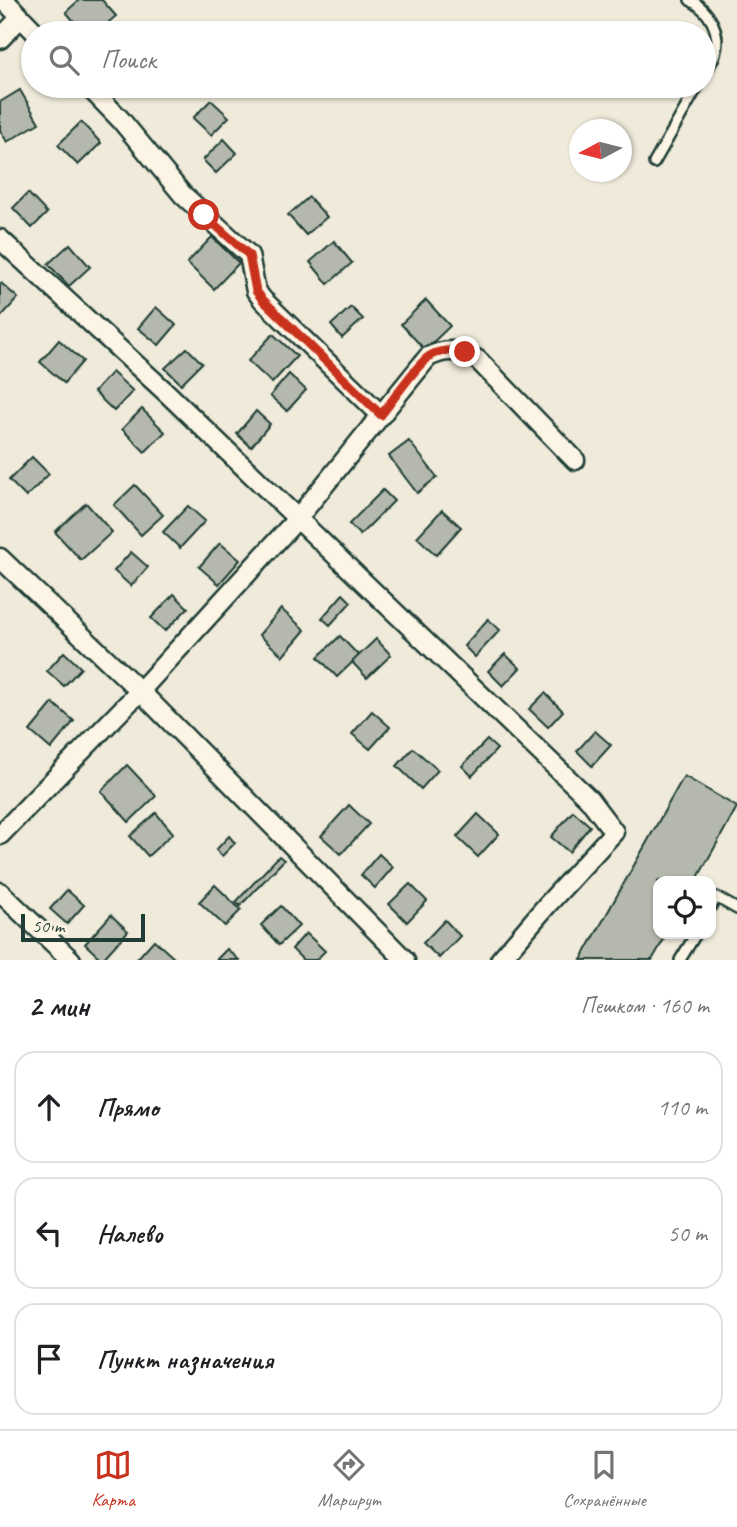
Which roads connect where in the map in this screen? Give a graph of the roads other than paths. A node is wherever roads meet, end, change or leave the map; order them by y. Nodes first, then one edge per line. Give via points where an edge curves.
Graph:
1 (4, 0) edge
2 (690, 0) edge
3 (20, 18) junction
4 (23, 21) edge
5 (712, 21) edge
6 (0, 39) edge
7 (100, 98) edge
8 (691, 98) edge
9 (654, 163) dead end
10 (0, 239) edge
11 (381, 415) junction
12 (575, 460) dead end
13 (297, 519) junction
14 (0, 558) edge
15 (140, 691) junction
16 (0, 835) edge
17 (0, 892) edge
18 (716, 897) edge
19 (737, 909) edge
20 (692, 939) edge
21 (71, 960) edge
22 (405, 960) edge
23 (500, 960) edge
24 (680, 960) edge

1 - 3 street
2 - 5 lane via 701,5
3 - 4 street
3 - 6 street
7 - 11 street via 183,195 249,255 256,291 263,300
8 - 9 lane
10 - 13 street
11 - 12 street via 428,357 440,351 465,352
11 - 13 street
13 - 15 street
13 - 23 street via 589,799 614,832
14 - 15 street
15 - 16 street
15 - 22 street
17 - 21 street
18 - 19 lane
20 - 24 lane

